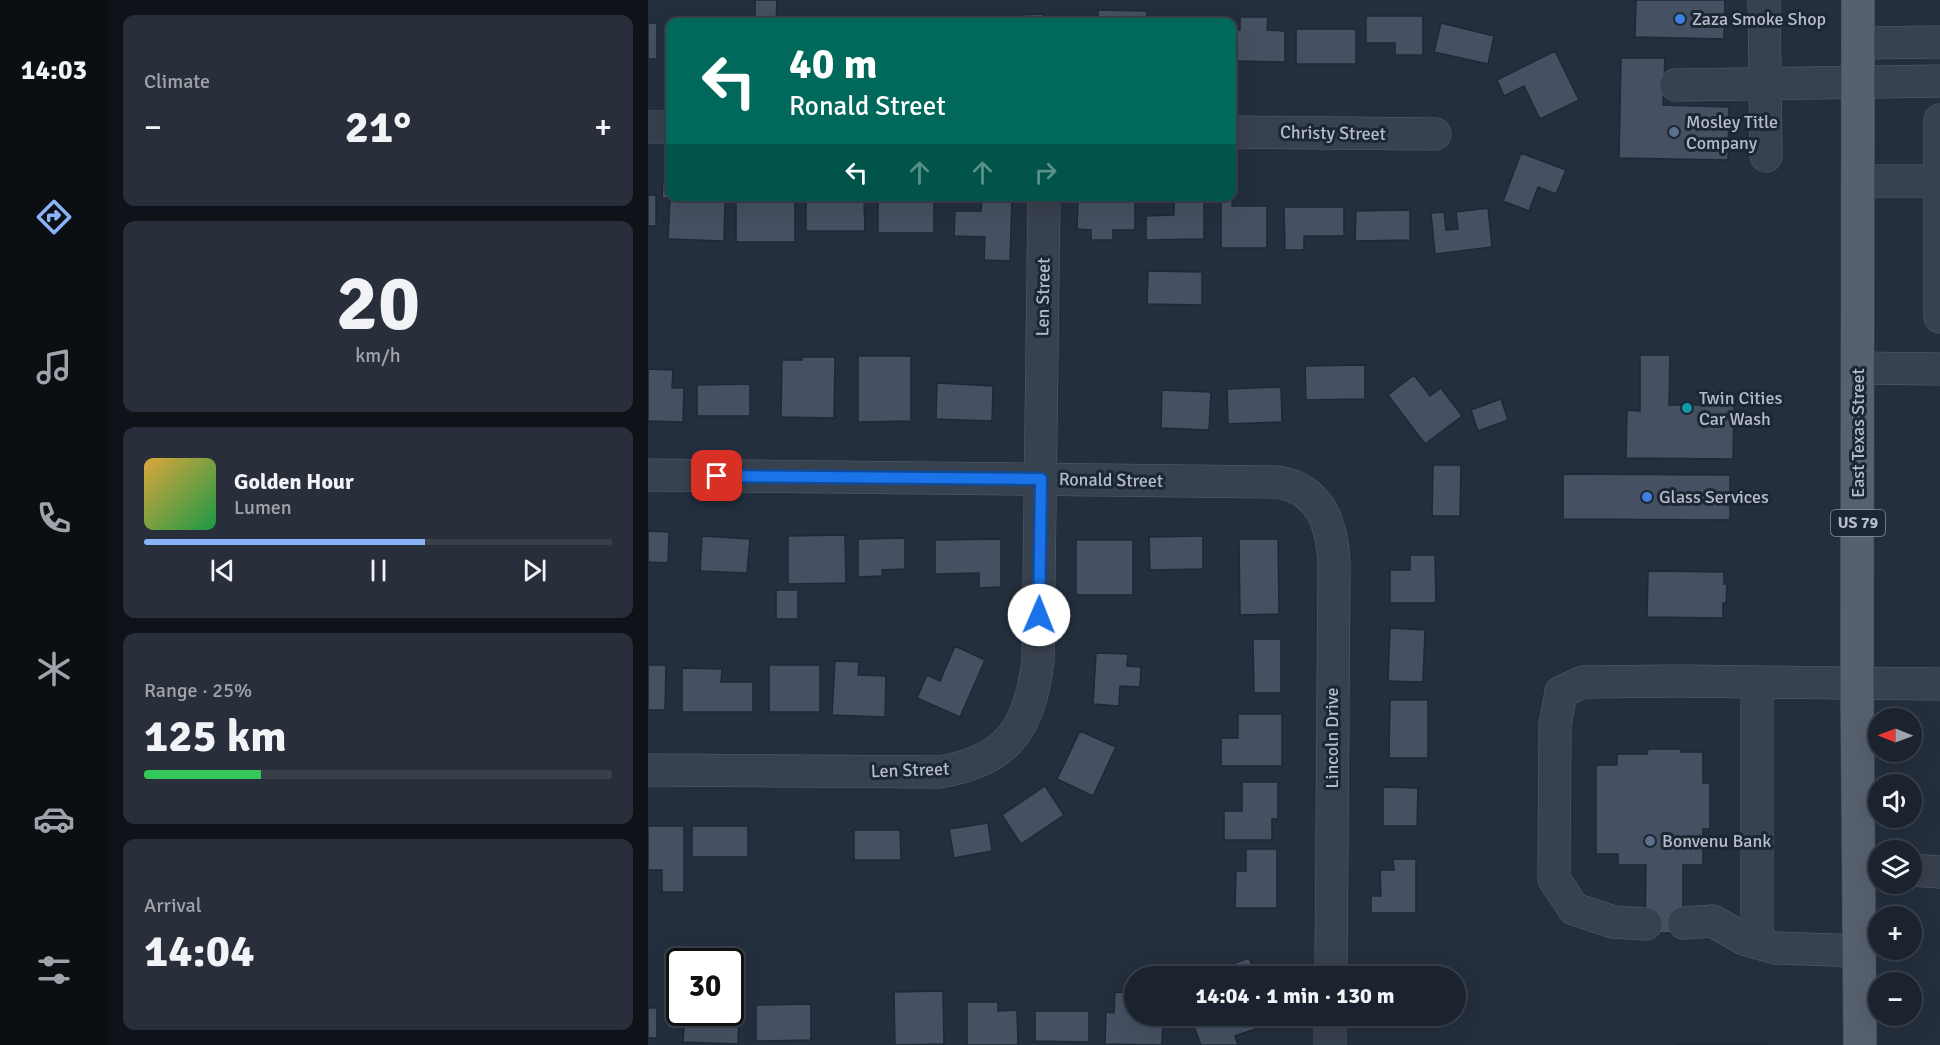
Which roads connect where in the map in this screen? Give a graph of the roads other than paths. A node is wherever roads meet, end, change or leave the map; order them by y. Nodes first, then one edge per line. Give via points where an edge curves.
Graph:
1 (1764, 0) edge
2 (1858, 0) edge
3 (1940, 42) edge
4 (1858, 43) junction
5 (1940, 81) edge
6 (1859, 82) junction
7 (1764, 83) junction
8 (1676, 85) dead end
9 (1940, 120) edge
10 (648, 127) edge
11 (666, 127) edge
12 (1236, 132) edge
13 (1435, 134) dead end
14 (1766, 156) dead end
15 (1858, 181) junction
16 (1940, 181) edge
17 (1044, 201) edge
18 (1940, 317) edge
19 (1858, 368) junction
20 (1940, 369) edge
21 (648, 475) edge
22 (1041, 479) junction
23 (1316, 503) joint
24 (1757, 682) junction
25 (1857, 683) junction
26 (1940, 684) edge
27 (648, 770) edge
28 (1868, 865) edge
29 (1922, 871) edge
30 (1940, 872) edge
31 (1683, 923) dead end
32 (1646, 924) dead end
33 (1757, 943) junction
34 (1860, 951) junction
35 (1331, 966) edge
36 (1330, 1026) edge
37 (1330, 1045) edge
38 (1860, 1045) edge

1 - 7 street
2 - 4 main road, East Texas Street / US 79
3 - 4 street
4 - 6 main road, East Texas Street / US 79
5 - 6 street
6 - 7 street
6 - 15 main road, East Texas Street / US 79
7 - 8 street
7 - 14 street
9 - 16 street
10 - 11 street
12 - 13 street, Christy Street
15 - 16 street
15 - 19 main road, East Texas Street / US 79
16 - 18 street
17 - 22 street, Len Street
19 - 20 street
19 - 25 main road, East Texas Street / US 79
21 - 22 street, Ronald Street
22 - 23 street, Ronald Street via 1278,482 1298,488
22 - 27 street, Len Street via 1035,691 1025,717 1001,749 974,764 939,772
23 - 35 street, Lincoln Drive via 1329,527 1334,564
24 - 25 street
24 - 32 street via 1583,682 1561,692 1555,725 1554,879 1574,909 1613,922
24 - 33 street
25 - 26 street
25 - 28 main road, East Texas Street / US 79
28 - 34 main road, East Texas Street / US 79
29 - 30 street
31 - 33 street via 1713,921
33 - 34 street via 1776,948
34 - 38 main road, East Texas Street / US 79
36 - 37 street

